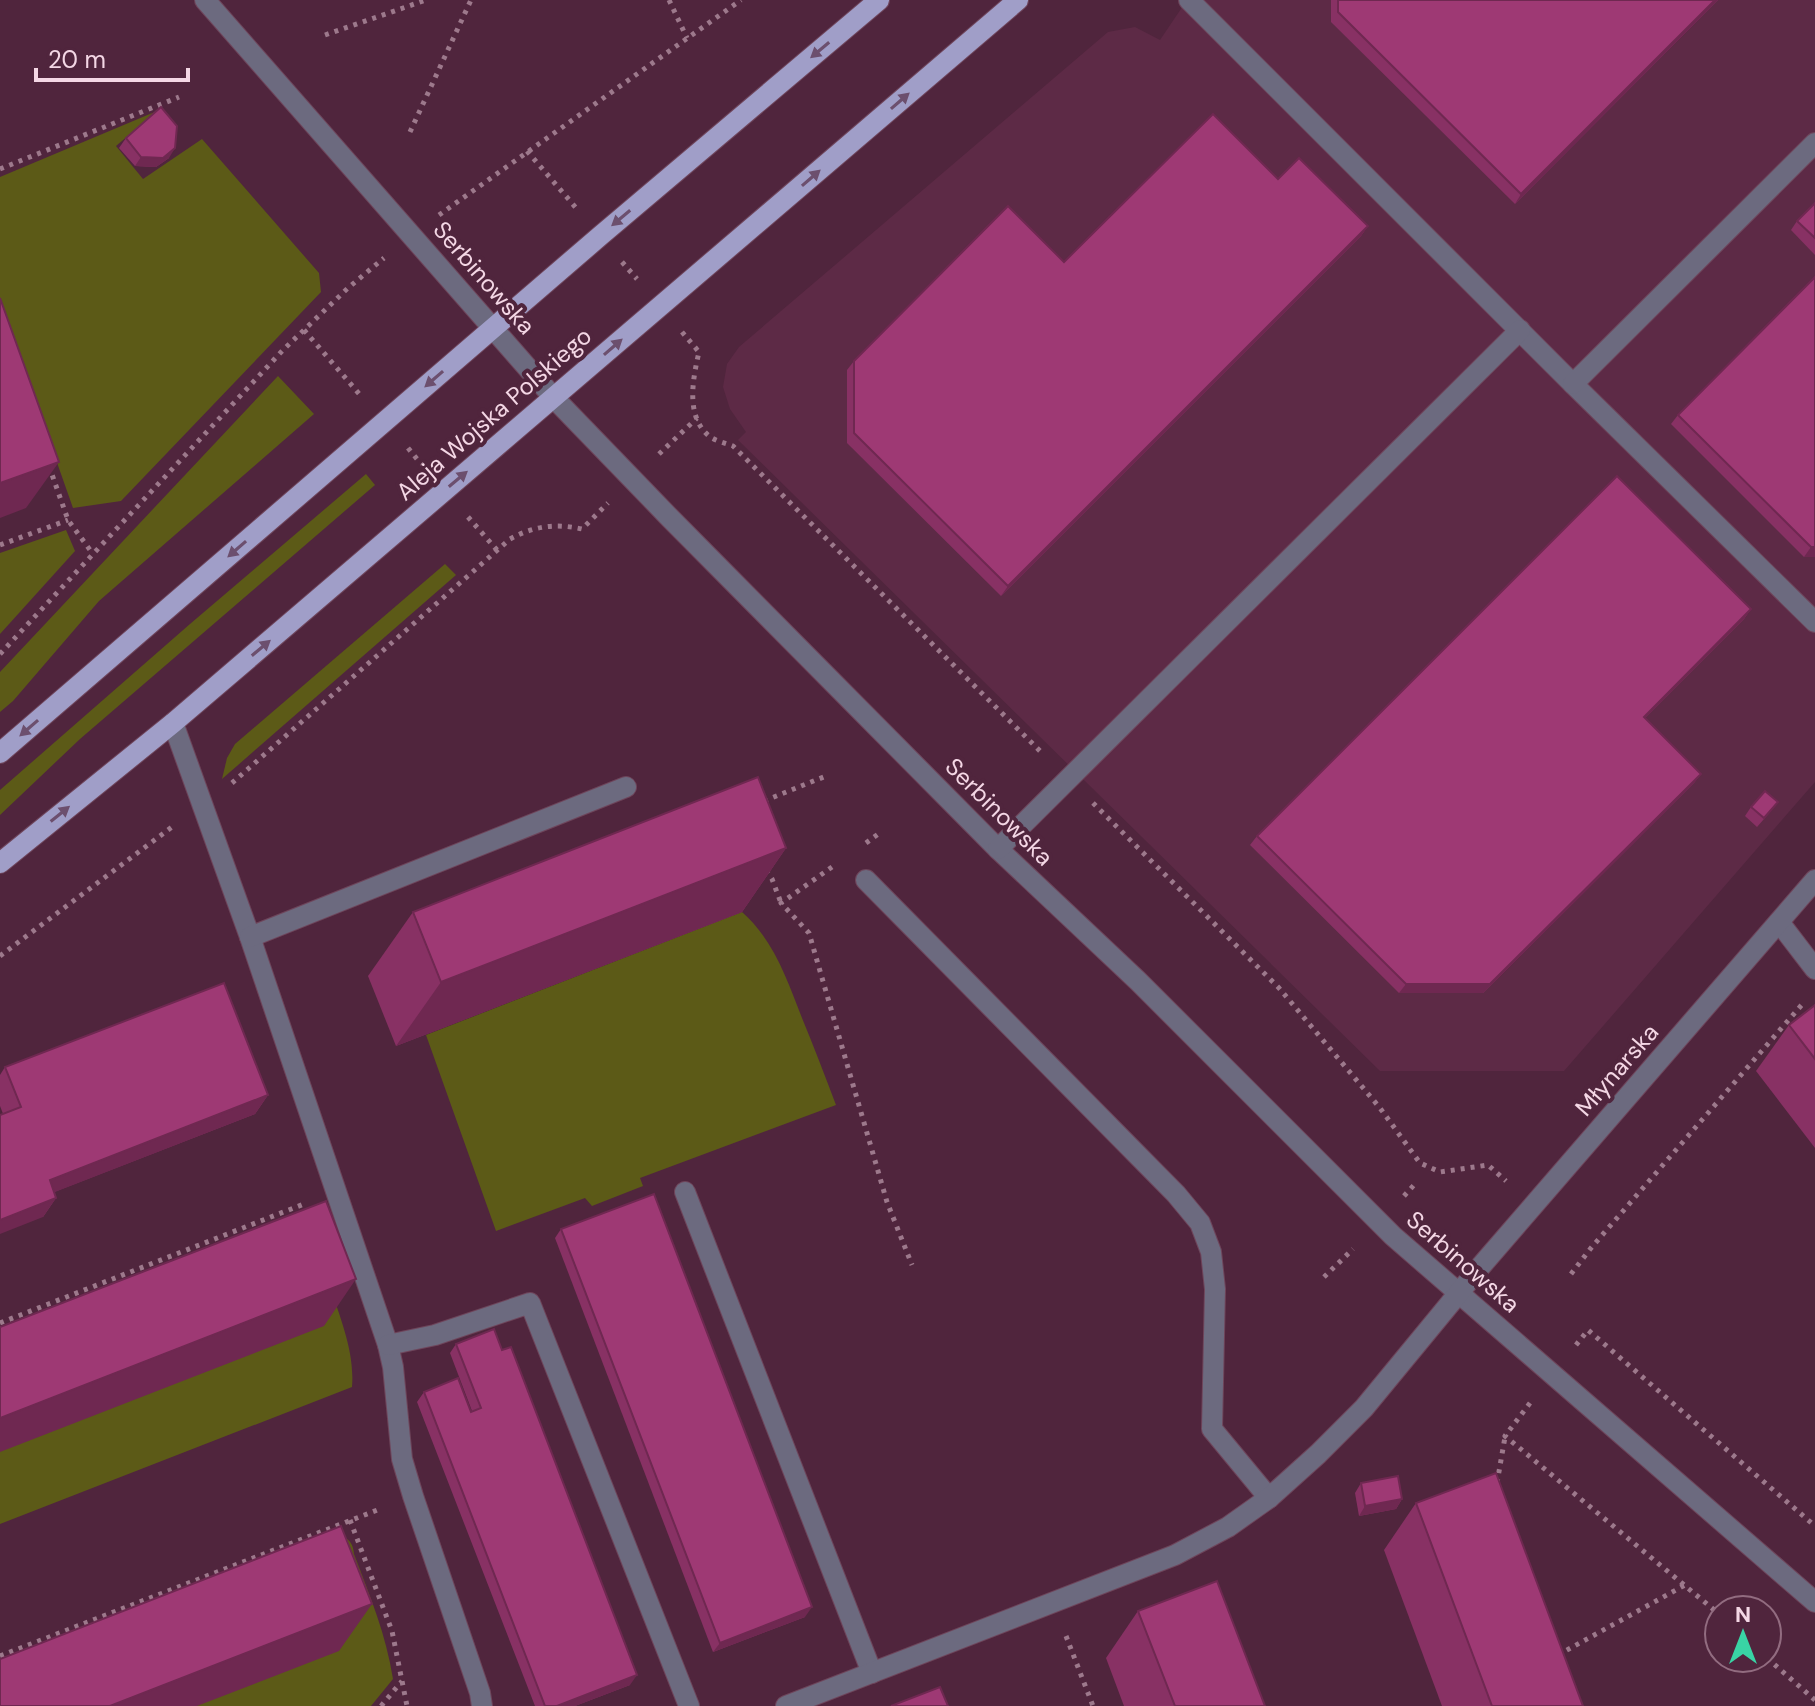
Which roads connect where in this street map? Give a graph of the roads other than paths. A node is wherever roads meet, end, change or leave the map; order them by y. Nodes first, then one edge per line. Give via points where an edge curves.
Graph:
1 (205, 0) edge
2 (879, 0) edge
3 (1018, 0) edge
4 (1189, 0) edge
5 (1815, 143) edge
6 (493, 328) junction
7 (1520, 330) junction
8 (1573, 384) junction
9 (554, 398) junction
10 (1815, 622) edge
11 (173, 723) junction
12 (0, 753) edge
13 (626, 787) dead end
14 (998, 849) junction
15 (0, 863) edge
16 (866, 880) dead end
17 (1815, 880) edge
18 (1779, 922) junction
19 (250, 937) junction
20 (1815, 969) edge
21 (685, 1192) dead end
22 (1458, 1293) junction
23 (388, 1345) junction
24 (1269, 1498) junction
25 (1815, 1602) edge
26 (872, 1673) junction
27 (482, 1706) edge
28 (689, 1706) edge
29 (786, 1706) edge

1 - 6 street, Serbinowska
2 -> 6 main road
9 -> 3 main road, Aleja Wojska Polskiego
4 - 7 street
5 - 8 street
6 - 9 street, Serbinowska
6 -> 12 main road
7 - 8 street
7 - 14 street
8 - 10 street
11 -> 9 main road, Aleja Wojska Polskiego
9 - 14 street, Serbinowska
15 -> 11 main road, Aleja Wojska Polskiego
11 - 19 street
13 - 19 street
14 - 22 street, Serbinowska via 1379,1223
16 - 24 street via 1200,1223 1211,1252 1215,1289 1212,1429
17 - 18 street, Młynarska
18 - 20 street
18 - 22 street, Młynarska
19 - 23 street
21 - 26 street
22 - 24 street, Młynarska via 1364,1408
22 - 25 street, Serbinowska
23 - 27 street via 402,1459
23 - 28 street via 530,1303
24 - 26 street, Młynarska via 1175,1555
26 - 29 street, Młynarska

